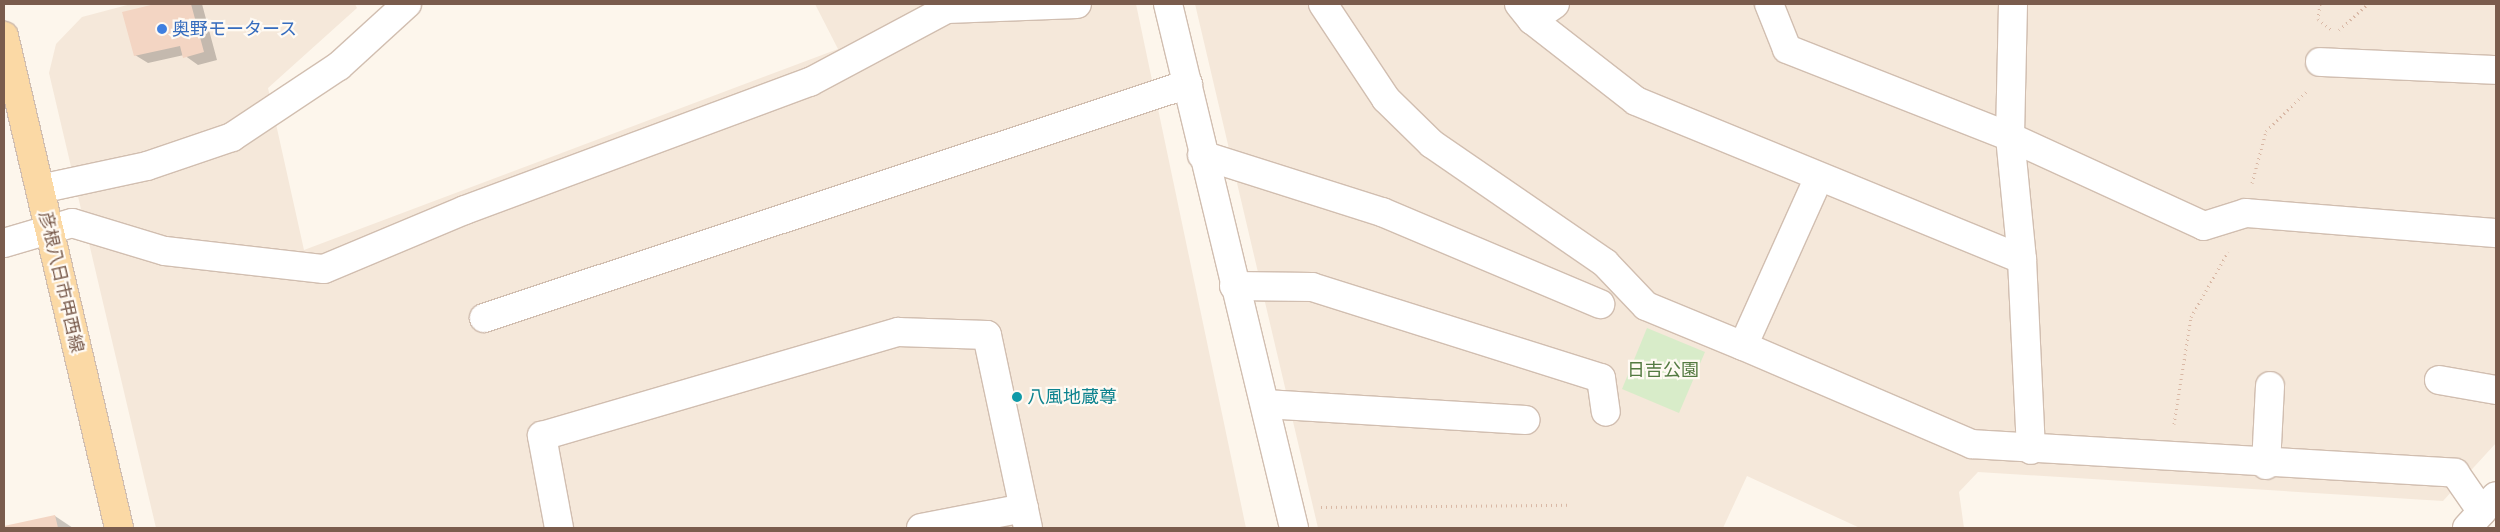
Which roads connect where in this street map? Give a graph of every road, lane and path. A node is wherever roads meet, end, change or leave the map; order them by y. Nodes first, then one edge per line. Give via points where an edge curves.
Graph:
1 (407, 4) edge
2 (1077, 4) edge
3 (1168, 4) edge
4 (1324, 4) edge
5 (1555, 4) edge
6 (1769, 4) edge
7 (2013, 4) edge
8 (2320, 4) edge
9 (1526, 12) edge
10 (2336, 33) dead end
11 (4, 36) edge
12 (2320, 62) dead end
13 (2496, 70) edge
14 (1188, 84) junction
15 (2010, 137) junction
16 (1202, 155) junction
17 (1819, 177) junction
18 (40, 189) junction
19 (48, 232) junction
20 (2496, 233) edge
21 (4, 244) edge
22 (2022, 259) junction
23 (1234, 286) junction
24 (1600, 304) dead end
25 (484, 318) dead end
26 (1743, 346) junction
27 (2439, 380) dead end
28 (2270, 386) dead end
29 (2496, 390) edge
30 (1265, 404) junction
31 (1606, 412) dead end
32 (1526, 420) dead end
33 (2031, 450) junction
34 (2266, 465) junction
35 (1571, 505) dead end
36 (2482, 512) edge
37 (1026, 518) edge
38 (1292, 518) edge
39 (119, 528) edge
40 (559, 528) edge
41 (921, 528) edge

1 - 18 street via 339,66 232,137 147,166
2 - 19 street via 947,9 810,82 465,210 324,269 165,251 72,223
3 - 14 street
4 - 26 street via 1386,99 1432,144 1605,263 1646,306
5 - 9 street
6 - 15 street via 1787,49
7 - 15 street
8 - 10 path via 2318,19
9 - 17 street via 1636,101
11 - 18 main road, 彦根八日市甲西線
12 - 13 street
14 - 16 street
14 - 25 street
15 - 20 street via 2204,226 2246,214
15 - 22 street
16 - 23 street
16 - 24 street via 1382,212
17 - 22 street
17 - 26 street
18 - 19 main road, 彦根八日市甲西線
19 - 21 street
19 - 39 main road, 彦根八日市甲西線
22 - 33 street
23 - 30 street
23 - 31 street via 1312,287 1601,378
26 - 33 street via 1972,444
27 - 29 street
28 - 34 street
30 - 32 street
30 - 38 street
33 - 34 street
34 - 36 street via 2455,473
35 - 38 path
37 - 40 street via 987,335 898,332 542,436
37 - 41 street

